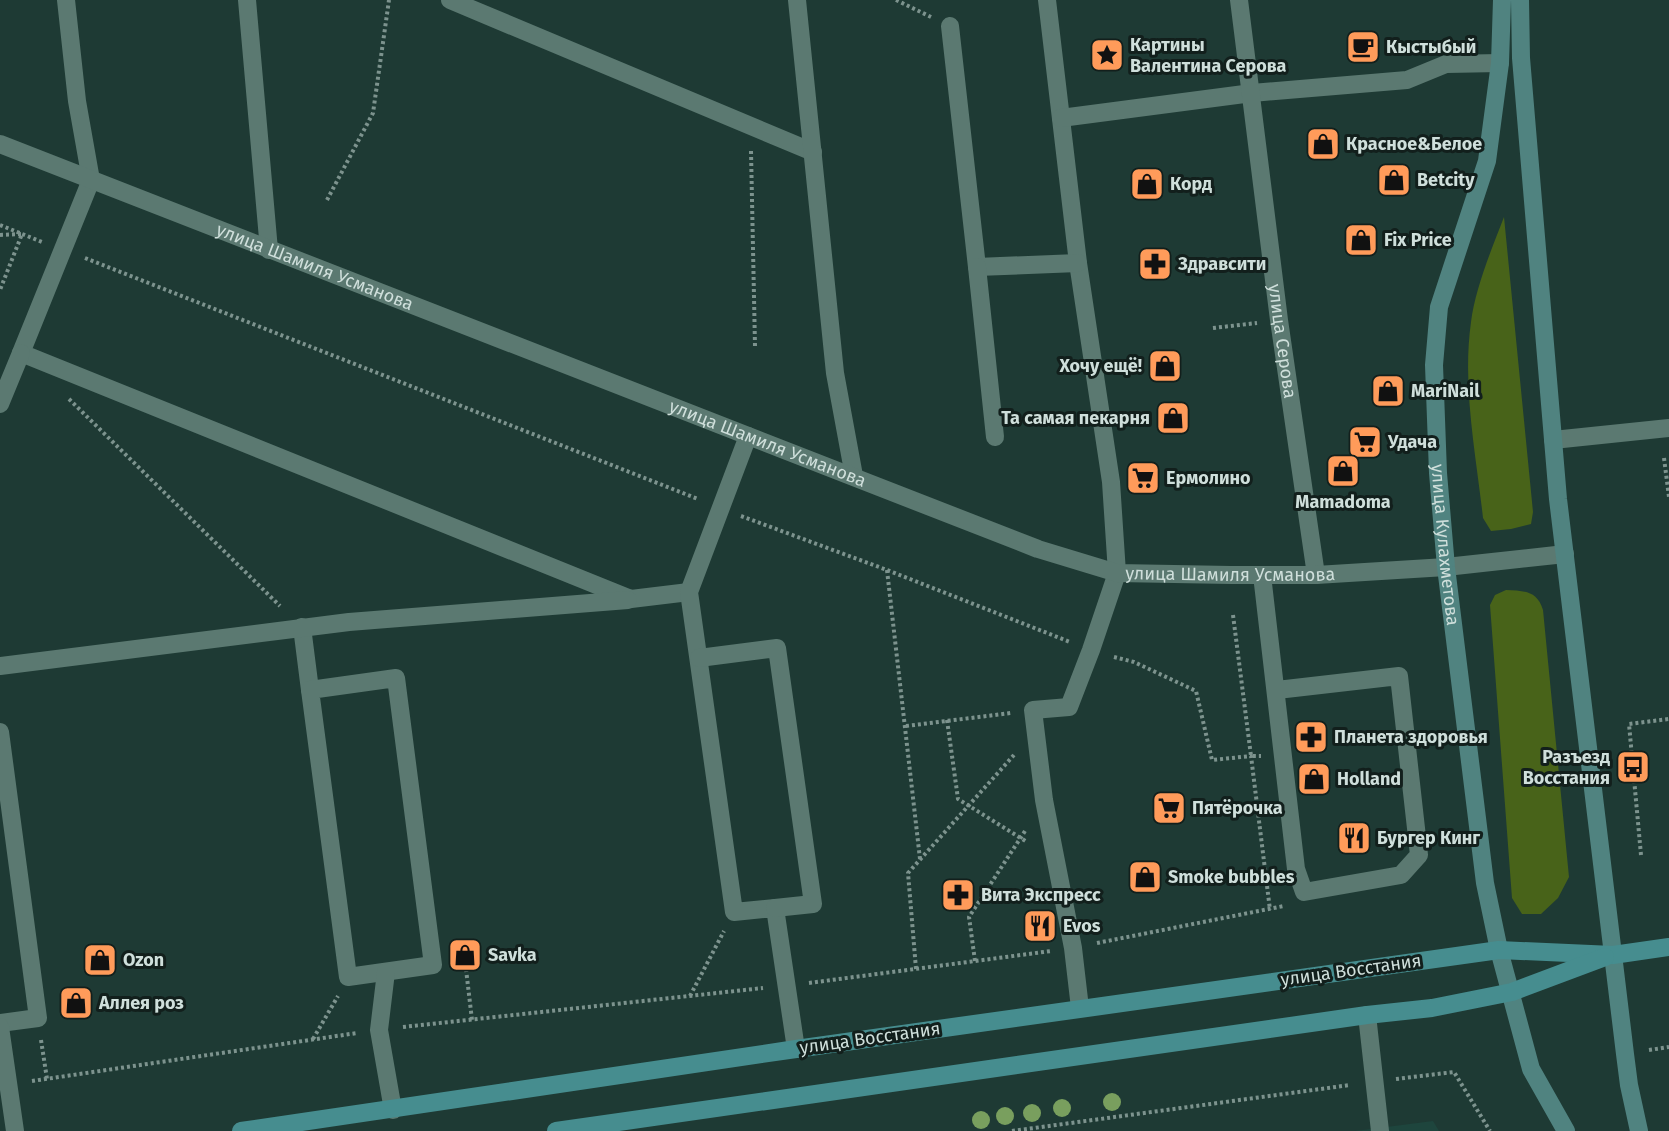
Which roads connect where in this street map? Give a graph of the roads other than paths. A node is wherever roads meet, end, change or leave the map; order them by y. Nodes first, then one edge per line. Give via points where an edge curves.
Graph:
1 (66, 0) edge
2 (247, 0) edge
3 (450, 0) edge
4 (797, 0) edge
5 (1047, 0) edge
6 (1239, 0) edge
7 (1502, 0) edge
8 (1520, 0) edge
9 (950, 26) road end
10 (1500, 63) junction
11 (1252, 93) junction
12 (1061, 118) junction
13 (0, 144) edge
14 (813, 152) junction
15 (91, 180) junction
16 (269, 250) junction
17 (1078, 263) junction
18 (977, 267) junction
19 (21, 353) junction
20 (0, 405) edge
21 (1669, 428) edge
22 (748, 436) junction
23 (995, 437) dead end
24 (1552, 440) junction
25 (854, 476) junction
26 (1565, 554) junction
27 (1446, 567) junction
28 (1117, 573) junction
29 (1263, 575) junction
30 (1316, 575) junction
31 (689, 592) junction
32 (631, 599) junction
33 (302, 627) junction
34 (699, 658) junction
35 (0, 666) edge
36 (310, 690) junction
37 (1276, 690) junction
38 (0, 732) edge
39 (775, 908) junction
40 (1669, 947) edge
41 (1499, 950) junction
42 (1613, 955) junction
43 (386, 972) junction
44 (1512, 992) junction
45 (1080, 1008) junction
46 (1366, 1015) junction
47 (0, 1025) edge
48 (796, 1049) junction
49 (393, 1110) junction
50 (661, 1124) edge
51 (15, 1131) edge
52 (241, 1131) edge
53 (556, 1131) edge
54 (1380, 1131) edge
55 (1566, 1131) edge
56 (1639, 1131) edge

1 - 15 street
2 - 16 street
3 - 14 street
4 - 14 street
5 - 12 street
6 - 11 street, улица Серова
7 - 10 main road, улица Кулахметова
8 - 24 main road via 1521,58
9 - 18 street
10 - 11 street via 1446,64 1407,80
10 - 27 main road, улица Кулахметова via 1488,161 1439,307 1434,365
11 - 12 street
11 - 30 street, улица Серова via 1278,320
12 - 17 street
13 - 15 street, улица Шамиля Усманова
14 - 25 street via 835,374
15 - 16 street, улица Шамиля Усманова
15 - 19 street
16 - 22 street, улица Шамиля Усманова
17 - 18 street
17 - 28 street via 1111,482
18 - 23 street
19 - 20 street
19 - 32 street
21 - 24 street
22 - 25 street, улица Шамиля Усманова
22 - 31 street
24 - 26 main road
25 - 28 street, улица Шамиля Усманова via 1038,549
26 - 27 street, улица Шамиля Усманова
26 - 42 main road
27 - 30 street, улица Шамиля Усманова
27 - 41 main road, улица Кулахметова via 1485,883
28 - 29 street, улица Шамиля Усманова
28 - 45 street via 1069,707 1033,710 1044,800 1073,948
29 - 30 street, улица Шамиля Усманова
29 - 37 street
31 - 32 street
31 - 34 street
32 - 33 street
33 - 35 street
33 - 36 street
34 - 39 street via 734,912
34 - 39 street via 777,648 813,904
36 - 43 street via 348,977
36 - 43 street via 396,678 433,965
37 - 37 street via 1296,869 1304,892 1401,875 1419,855 1399,676
38 - 47 street via 38,1018
39 - 48 street
40 - 42 main road, улица Восстания
41 - 42 main road, улица Восстания
41 - 44 main road
41 - 45 main road, улица Восстания
42 - 44 main road, улица Восстания
42 - 56 main road via 1629,1085
43 - 49 street via 379,1030
44 - 46 main road, улица Восстания via 1432,1008
44 - 55 main road via 1531,1069
45 - 48 main road, улица Восстания
46 - 50 main road, улица Восстания
46 - 54 street
47 - 51 street
48 - 49 main road, улица Восстания
49 - 52 main road, улица Восстания
50 - 53 main road, улица Восстания

